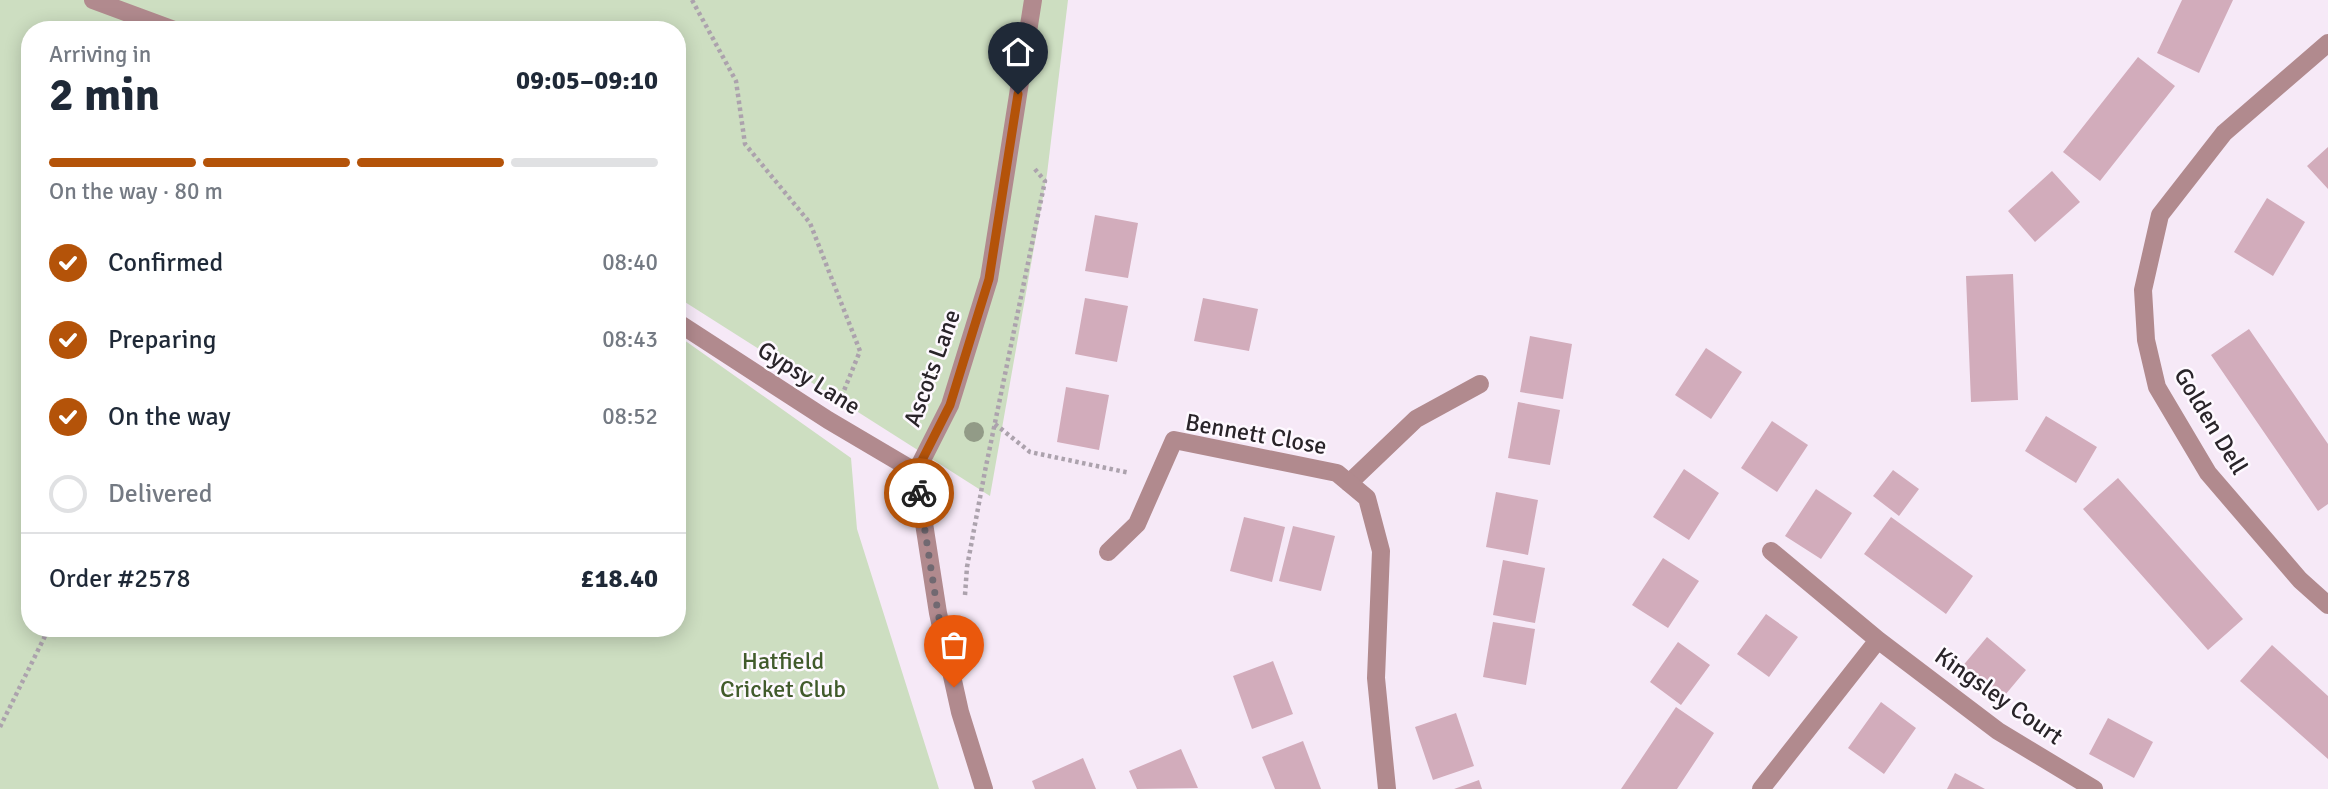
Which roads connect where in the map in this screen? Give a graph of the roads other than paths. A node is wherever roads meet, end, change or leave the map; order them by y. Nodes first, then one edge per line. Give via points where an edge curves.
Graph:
1 (93, 0) edge
2 (1033, 0) edge
3 (150, 21) edge
4 (2328, 43) edge
5 (686, 328) edge
6 (1480, 384) dead end
7 (916, 472) junction
8 (1349, 483) junction
9 (1770, 551) dead end
10 (1108, 552) dead end
11 (2328, 605) edge
12 (1878, 640) junction
13 (984, 789) edge
14 (1387, 789) edge
15 (1761, 789) edge
16 (2094, 789) edge

1 - 3 street
2 - 7 street, Ascots Lane via 989,279 950,405
4 - 11 street, Golden Dell via 2224,133 2160,215 2143,290 2146,340 2157,387 2208,473 2300,580
5 - 7 street, Gypsy Lane
6 - 8 street via 1416,419
7 - 13 street via 938,613 960,712
8 - 10 street, Bennett Close via 1337,473 1174,440 1137,524
8 - 14 street, Bennett Close via 1367,498 1381,551 1376,678
9 - 12 street, Kingsley Court
12 - 15 street
12 - 16 street, Kingsley Court via 1998,731

